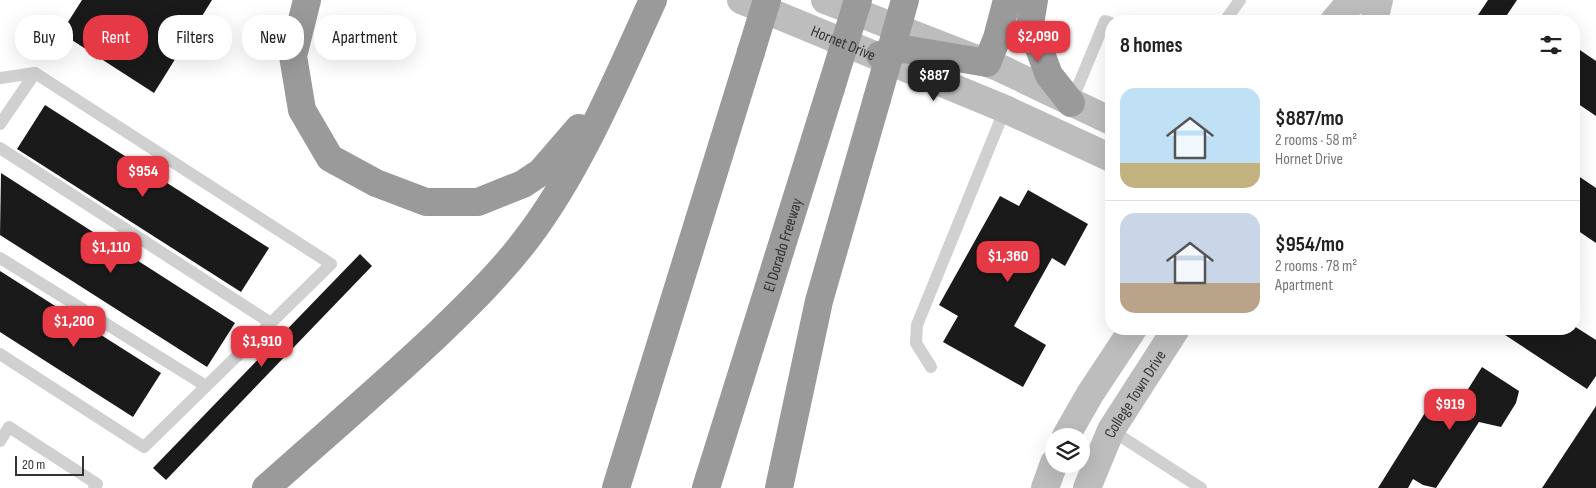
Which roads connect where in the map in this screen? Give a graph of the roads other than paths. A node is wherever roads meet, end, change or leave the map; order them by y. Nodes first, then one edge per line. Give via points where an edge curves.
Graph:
1 (307, 0) edge
2 (653, 0) edge
3 (741, 0) edge
4 (767, 0) edge
5 (825, 0) edge
6 (858, 0) edge
7 (904, 0) edge
8 (1007, 0) edge
9 (1034, 0) edge
10 (1240, 0) edge
11 (1356, 0) edge
12 (1379, 0) edge
13 (1229, 15) edge
14 (1339, 15) edge
15 (1375, 15) edge
16 (1105, 21) edge
17 (880, 56) junction
18 (987, 63) junction
19 (35, 73) junction
20 (618, 77) junction
21 (0, 78) edge
22 (1071, 103) junction
23 (1005, 109) junction
24 (1105, 118) edge
25 (0, 124) edge
26 (0, 148) edge
27 (1105, 155) edge
28 (0, 258) edge
29 (271, 323) junction
30 (1129, 335) edge
31 (1172, 335) edge
32 (0, 354) edge
33 (931, 367) dead end
34 (206, 386) junction
35 (1071, 428) edge
36 (1111, 430) junction
37 (0, 441) edge
38 (1050, 473) edge
39 (94, 488) edge
40 (266, 488) edge
41 (616, 488) edge
42 (706, 488) edge
43 (779, 488) edge
44 (1045, 488) edge
45 (1087, 488) edge
46 (1201, 488) edge

1 - 20 highway via 293,56 302,110 330,158 376,183 426,202 478,202 542,172
2 - 20 highway
3 - 17 street, Hornet Drive
4 - 41 highway, bridge
5 - 18 street, Hornet Drive
6 - 42 highway, El Dorado Freeway, bridge
7 - 43 highway, bridge via 819,301
8 - 18 highway
9 - 22 highway via 1030,24 1033,33 1049,74
10 - 13 lane
11 - 14 street
12 - 15 street
16 - 22 lane
17 - 18 highway via 904,49
17 - 23 street, Hornet Drive
18 - 22 street, Hornet Drive
19 - 21 lane
19 - 25 lane
19 - 29 lane via 330,264
20 - 40 highway via 566,179 522,245 476,297 402,369
22 - 24 street, Hornet Drive
23 - 27 street, Hornet Drive
23 - 33 lane via 917,325 916,343
26 - 29 lane
28 - 34 lane
29 - 34 lane
30 - 35 street
31 - 36 street, College Town Drive
32 - 34 lane via 144,447
36 - 45 street, College Town Drive
36 - 46 lane
37 - 39 lane via 9,427 97,484
38 - 44 street

